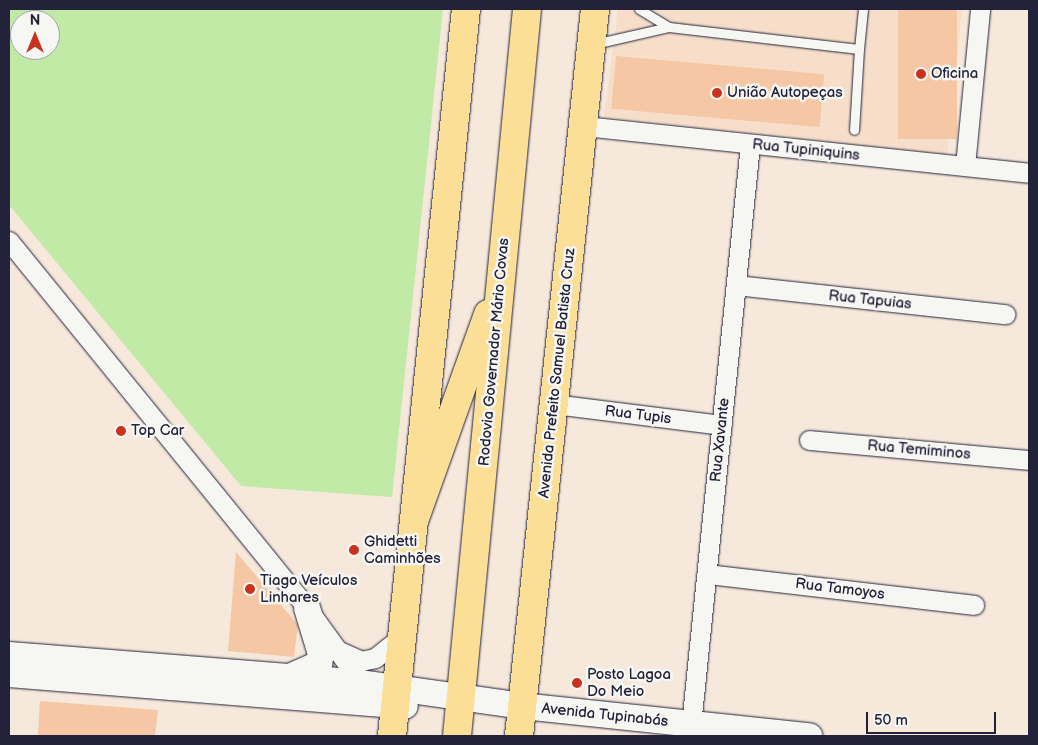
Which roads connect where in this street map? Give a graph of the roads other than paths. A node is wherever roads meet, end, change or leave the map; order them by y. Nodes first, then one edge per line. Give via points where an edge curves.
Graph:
1 (466, 9) edge
2 (527, 9) edge
3 (595, 9) edge
4 (639, 9) edge
5 (863, 9) edge
6 (980, 9) edge
7 (669, 28) junction
8 (592, 44) junction
9 (859, 49) junction
10 (584, 126) junction
11 (854, 130) dead end
12 (750, 144) junction
13 (965, 166) junction
14 (1029, 173) edge
15 (9, 241) edge
16 (502, 275) junction
17 (736, 285) junction
18 (1005, 314) dead end
19 (554, 404) junction
20 (722, 425) junction
21 (809, 440) dead end
22 (1029, 460) edge
23 (414, 521) junction
24 (706, 574) junction
25 (974, 605) dead end
26 (307, 608) junction
27 (403, 625) junction
28 (335, 648) junction
29 (9, 655) edge
30 (9, 674) edge
31 (290, 677) junction
32 (361, 683) junction
33 (396, 696) junction
34 (459, 715) edge
35 (520, 722) edge
36 (702, 731) edge
37 (392, 736) edge
38 (641, 736) edge
39 (809, 736) edge

1 - 23 main road
2 - 16 main road, Rodovia Governador Mário Covas
3 - 8 main road, Avenida Prefeito Samuel Batista Cruz
4 - 7 lane
5 - 9 lane
6 - 13 street
7 - 8 lane
7 - 9 lane
8 - 10 main road, Avenida Prefeito Samuel Batista Cruz
9 - 11 lane
10 - 12 street, Rua Tupiniquins
10 - 19 main road, Avenida Prefeito Samuel Batista Cruz
12 - 13 street, Rua Tupiniquins
12 - 17 street, Rua Xavante
13 - 14 street, Rua Tupiniquins
15 - 26 street
16 - 23 main road
16 - 34 main road, Rodovia Governador Mário Covas
17 - 18 street, Rua Tapuias
17 - 20 street, Rua Xavante
19 - 20 street, Rua Tupis
19 - 35 main road, Avenida Prefeito Samuel Batista Cruz
20 - 24 street, Rua Xavante
21 - 22 street, Rua Temiminos
23 - 27 main road
24 - 25 street, Rua Tamoyos
24 - 36 street, Rua Xavante
26 - 28 street
26 - 31 main road via 321,654 319,664
27 - 28 street via 396,642 375,658 361,661
27 - 33 main road
28 - 32 street
29 - 31 main road
30 - 33 main road
31 - 32 main road
32 - 33 main road
33 - 34 main road, Avenida Tupinabás
33 - 37 main road
34 - 35 main road, Avenida Tupinabás
35 - 36 main road, Avenida Tupinabás
35 - 38 main road, Avenida Tupinabás
36 - 39 main road, Avenida Tupinabás

